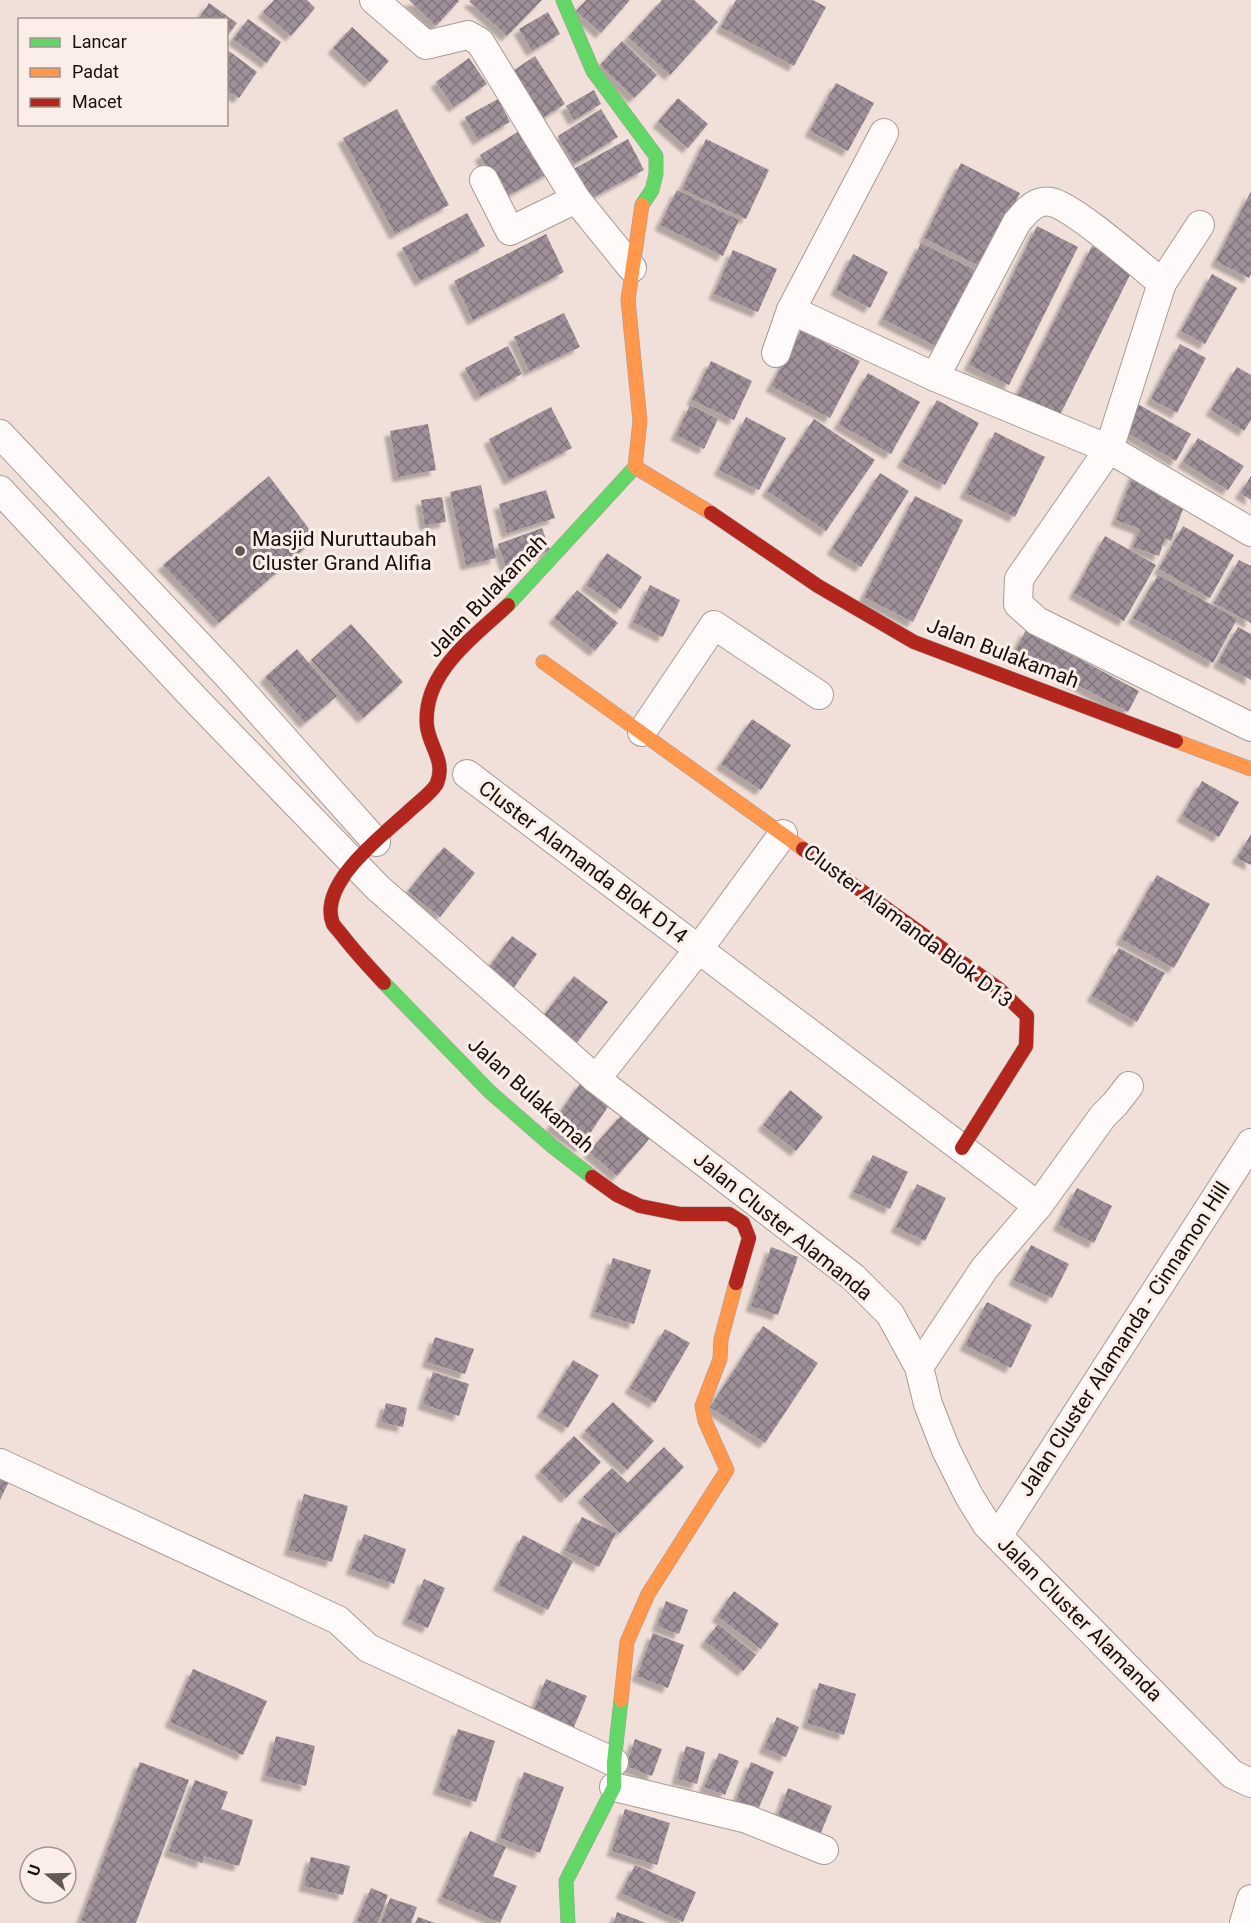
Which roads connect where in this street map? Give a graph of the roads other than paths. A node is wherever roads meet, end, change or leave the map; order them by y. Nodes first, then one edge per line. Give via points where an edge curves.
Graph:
1 (374, 0) edge
2 (563, 0) edge
3 (884, 133) dead end
4 (484, 180) dead end
5 (576, 200) junction
6 (1200, 225) dead end
7 (632, 268) junction
8 (1162, 283) junction
9 (791, 310) junction
10 (776, 353) dead end
11 (935, 376) junction
12 (0, 434) edge
13 (1109, 449) junction
14 (635, 467) junction
15 (0, 490) edge
16 (1251, 532) edge
17 (543, 662) dead end
18 (819, 694) dead end
19 (1251, 727) edge
20 (642, 732) junction
21 (1251, 769) edge
22 (467, 774) dead end
23 (783, 834) junction
24 (376, 842) junction
25 (354, 863) junction
26 (698, 950) junction
27 (596, 1079) junction
28 (1129, 1086) dead end
29 (1251, 1143) edge
30 (962, 1148) junction
31 (1038, 1206) junction
32 (919, 1367) junction
33 (0, 1463) edge
34 (998, 1536) junction
35 (614, 1775) junction
36 (1251, 1783) edge
37 (824, 1850) dead end
38 (1251, 1899) edge
39 (568, 1923) edge
40 (1244, 1923) edge

1 - 5 street via 426,45 468,35 480,42
2 - 7 street via 593,71 656,156 656,174 652,190 642,204
3 - 9 street
4 - 5 street via 510,231
5 - 7 street
6 - 8 street
7 - 14 street via 629,311 640,421
8 - 11 street via 1072,212 1050,202 1035,204 1017,222
8 - 13 street
9 - 10 street
9 - 11 street
11 - 13 street
12 - 24 street via 228,676
13 - 16 street
13 - 19 street via 1019,579 1018,604 1037,621
14 - 21 street, Jalan Bulakamah via 695,502 818,586 914,642
14 - 24 street, Jalan Bulakamah via 512,602 442,670 430,698 428,726 440,764 436,784
15 - 25 street, Jalan Cluster Alamanda
17 - 20 street
18 - 20 street via 714,625
20 - 23 street
22 - 26 street, Cluster Alamanda Blok D14
23 - 26 street
23 - 30 street, Cluster Alamanda Blok D13 via 999,989 1027,1016 1026,1046
24 - 25 street, Jalan Bulakamah
25 - 27 street, Jalan Cluster Alamanda
25 - 35 street, Jalan Bulakamah via 336,886 333,923 356,954 490,1092 617,1196 640,1206 680,1214 729,1214 743,1223 749,1238 721,1339 720,1359 702,1406 727,1470 648,1594 627,1642
26 - 27 street
26 - 30 street
27 - 32 street, Jalan Cluster Alamanda via 853,1277 890,1314
28 - 31 street
29 - 34 street, Jalan Cluster Alamanda - Cinnamon Hill
30 - 31 street
31 - 32 street via 984,1269
32 - 34 street, Jalan Cluster Alamanda via 946,1450 969,1496
33 - 35 street via 338,1620 368,1648
34 - 36 street, Jalan Cluster Alamanda via 1232,1774
35 - 37 street via 747,1819
35 - 39 street via 566,1881
38 - 40 street

